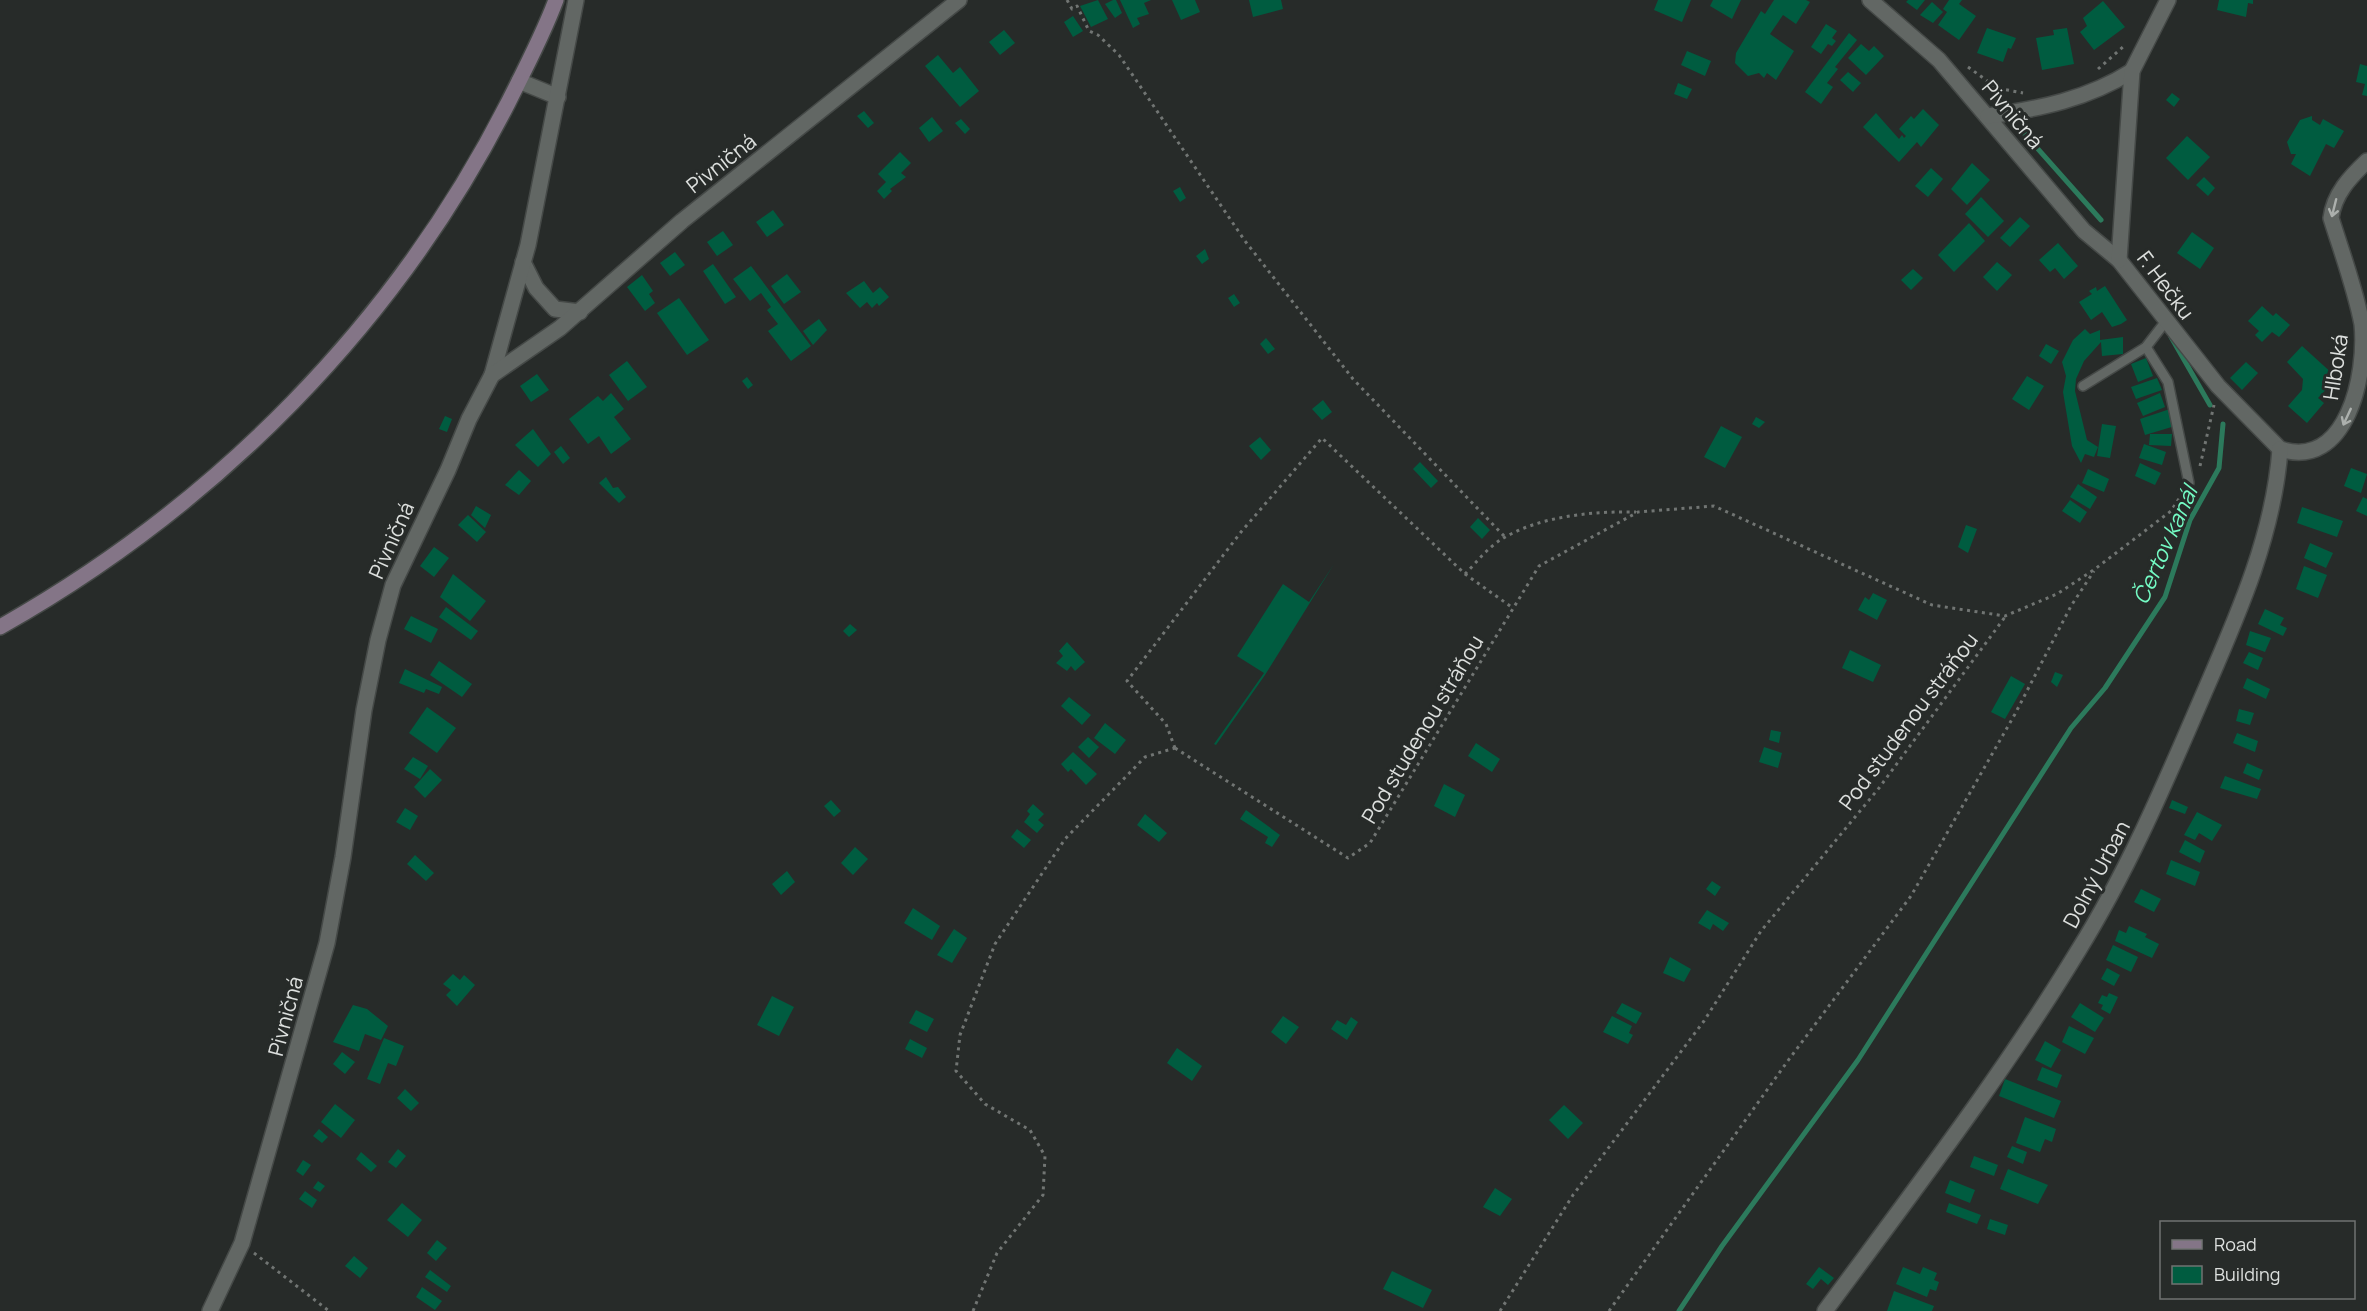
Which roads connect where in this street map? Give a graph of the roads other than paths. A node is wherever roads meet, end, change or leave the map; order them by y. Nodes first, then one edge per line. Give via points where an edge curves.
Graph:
1 (556, 0) edge
2 (576, 0) edge
3 (959, 0) edge
4 (1870, 0) edge
5 (2168, 0) edge
6 (2132, 71) junction
7 (519, 81) junction
8 (558, 97) junction
9 (1988, 116) junction
10 (2367, 161) edge
11 (2119, 260) junction
12 (523, 262) junction
13 (580, 312) junction
14 (2166, 321) junction
15 (2146, 347) junction
16 (492, 375) junction
17 (2083, 386) dead end
18 (2280, 448) junction
19 (2189, 483) road end
20 (0, 627) edge
21 (210, 1311) edge
22 (1826, 1311) edge

1 - 7 street
2 - 8 street
3 - 13 street, Pivničná via 682,221
4 - 9 street, Pivničná via 1940,60
5 - 6 street, F. Hečku
6 - 9 street via 2081,96 2036,109
6 - 11 street, F. Hečku
7 - 8 street
7 - 20 street via 442,218 376,308 308,388 247,448 151,528 93,570
8 - 12 street
9 - 11 street, Pivničná via 2084,231
10 -> 18 street, Hlboká via 2339,192 2331,218 2362,326 2358,387 2344,424 2326,445 2294,453
11 - 14 street, F. Hečku
12 - 13 street via 536,288 555,309
12 - 16 street
13 - 16 street, Pivničná
14 - 15 lane
14 - 18 street, F. Hečku via 2218,386
15 - 17 lane
15 - 19 lane via 2168,382
16 - 21 street, Pivničná via 393,585 364,710 327,943 242,1243
18 - 22 street, Dolný Urban via 2262,544 2245,596 2135,848 2079,950 2006,1061

